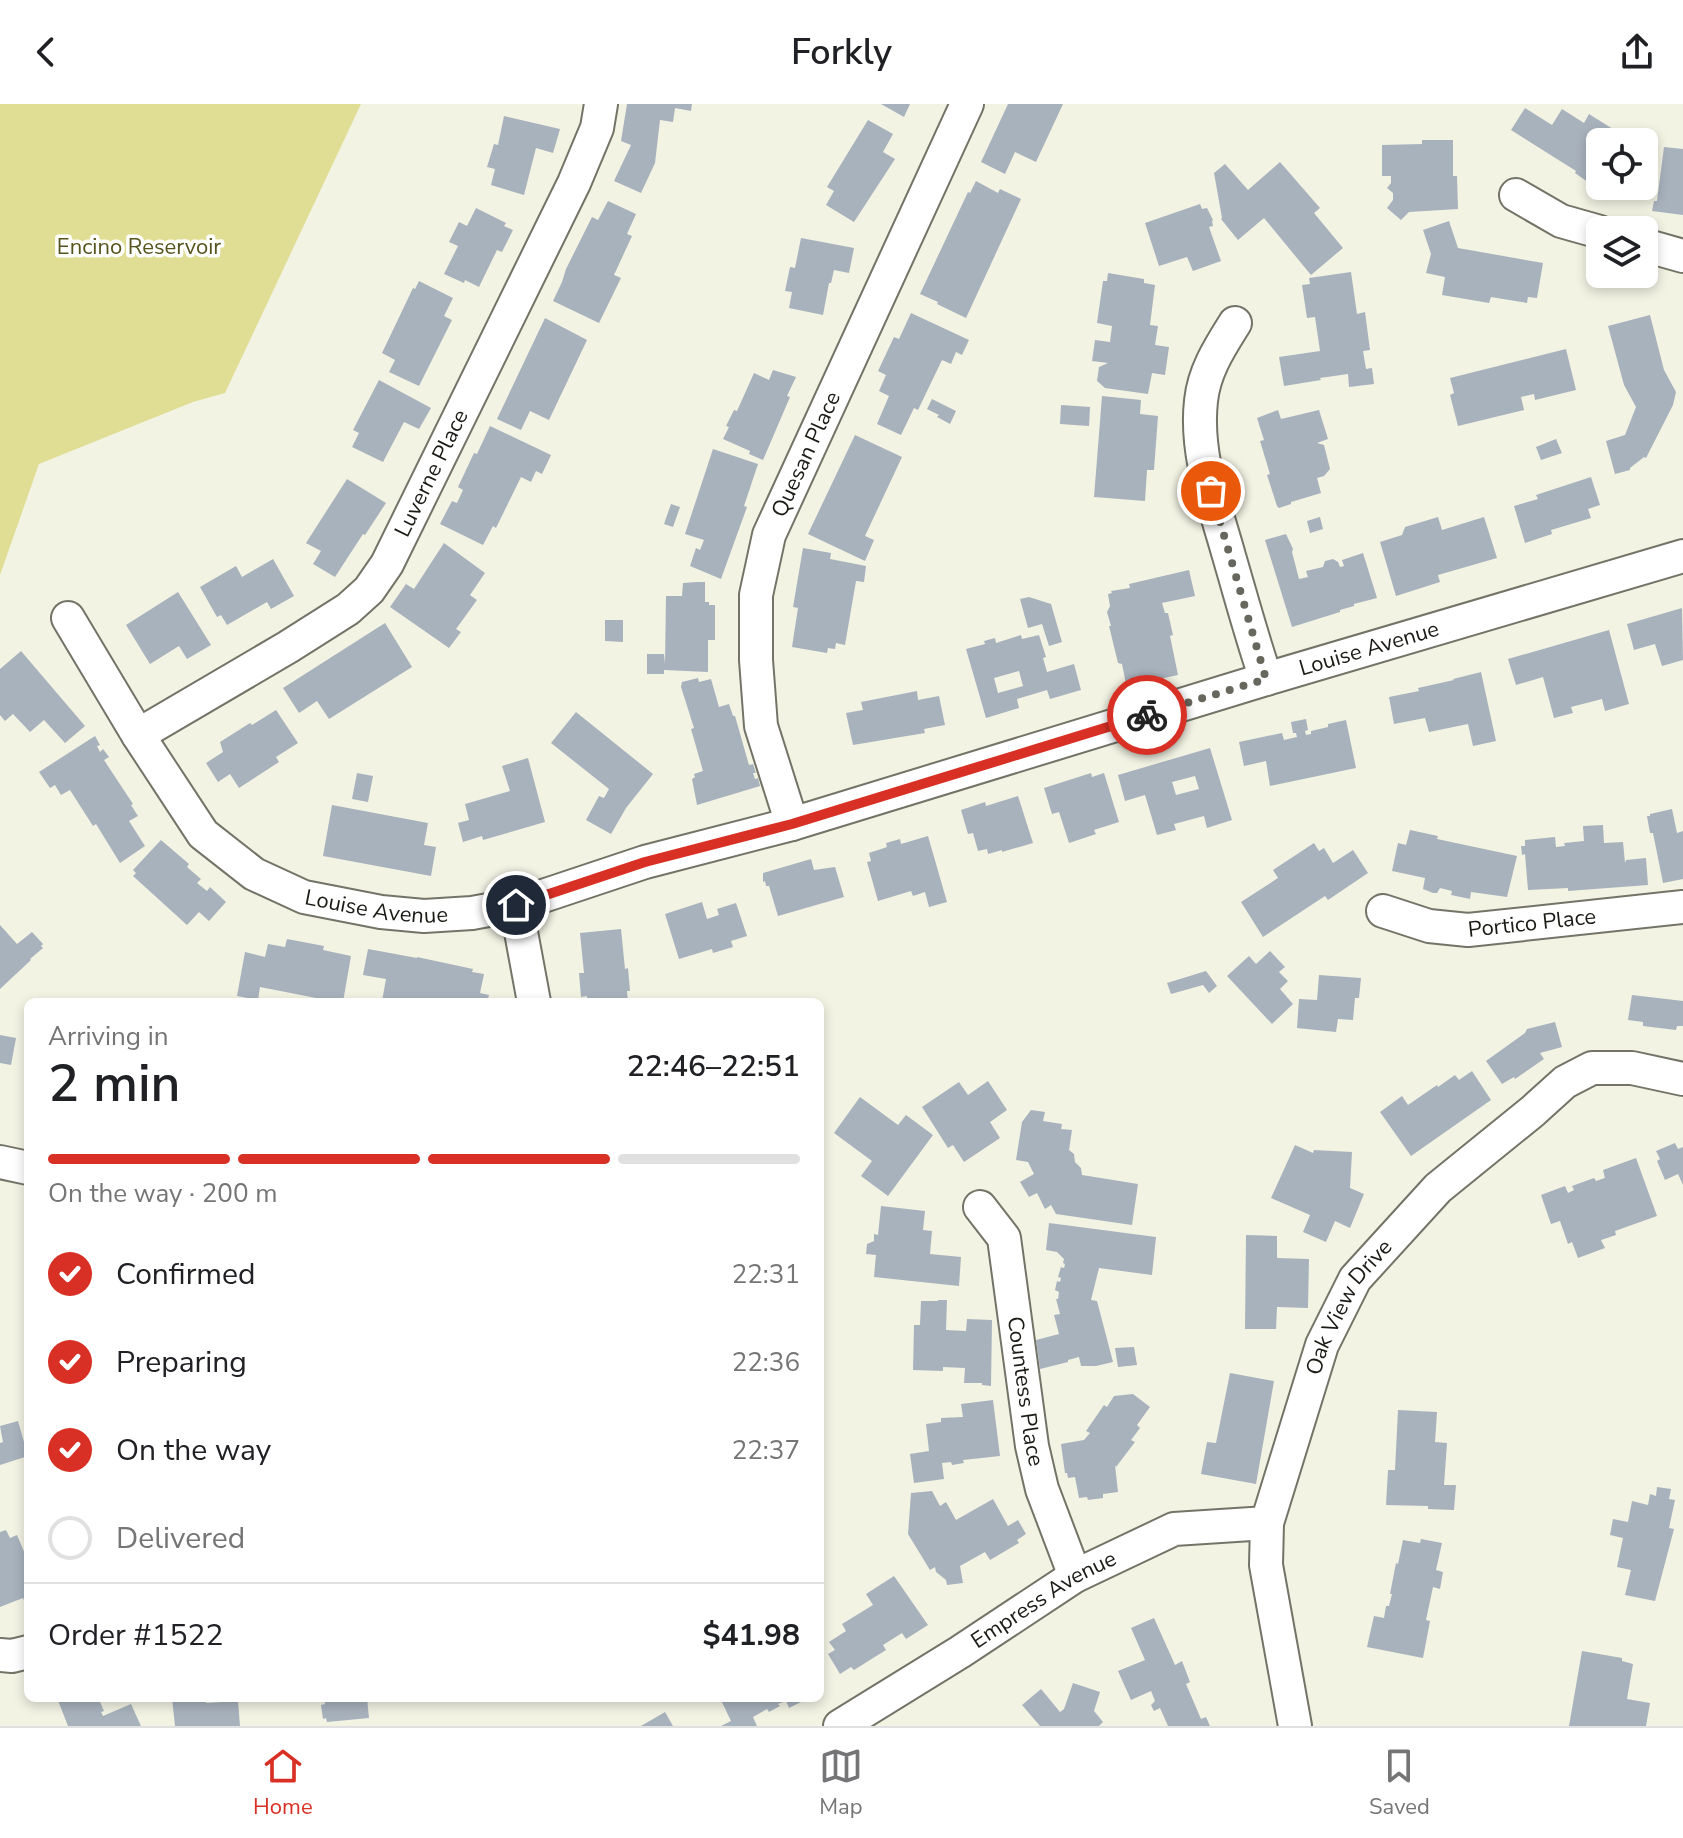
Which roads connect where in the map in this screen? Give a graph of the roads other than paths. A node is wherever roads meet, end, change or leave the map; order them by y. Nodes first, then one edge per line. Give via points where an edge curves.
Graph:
1 (601, 104) edge
2 (967, 104) edge
3 (1516, 195) dead end
4 (1586, 228) edge
5 (1658, 249) edge
6 (1683, 256) edge
7 (1235, 323) dead end
8 (1683, 556) edge
9 (68, 618) dead end
10 (1266, 679) junction
11 (138, 735) junction
12 (792, 824) junction
13 (516, 905) junction
14 (1683, 907) edge
15 (1383, 911) dead end
16 (533, 998) edge
17 (1683, 1079) edge
18 (0, 1162) edge
19 (24, 1167) edge
20 (980, 1207) dead end
21 (1267, 1523) junction
22 (1075, 1576) junction
23 (24, 1653) edge
24 (0, 1655) edge
25 (840, 1726) edge
26 (1295, 1726) edge

1 - 11 street, Luverne Place via 574,183 387,564 369,590 348,609
2 - 12 street, Quesan Place via 769,535 756,595 761,726
3 - 4 street via 1561,221
5 - 6 street
7 - 10 street via 1205,380 1201,452
8 - 10 street, Louise Avenue
9 - 11 street, Louise Avenue
10 - 12 street, Louise Avenue
11 - 13 street, Louise Avenue via 203,834 254,874 304,897 424,916
12 - 13 street, Louise Avenue via 645,862
13 - 16 street
14 - 15 street, Portico Place via 1468,930 1429,926
17 - 21 street, Oak View Drive via 1632,1068 1592,1068 1565,1082 1438,1188 1355,1279 1322,1345
18 - 19 street
20 - 22 street, Countess Place via 1004,1238 1032,1446 1042,1489
21 - 22 street, Empress Avenue via 1174,1529
21 - 26 street, Oak View Drive via 1266,1565
22 - 25 street, Empress Avenue
23 - 24 street

